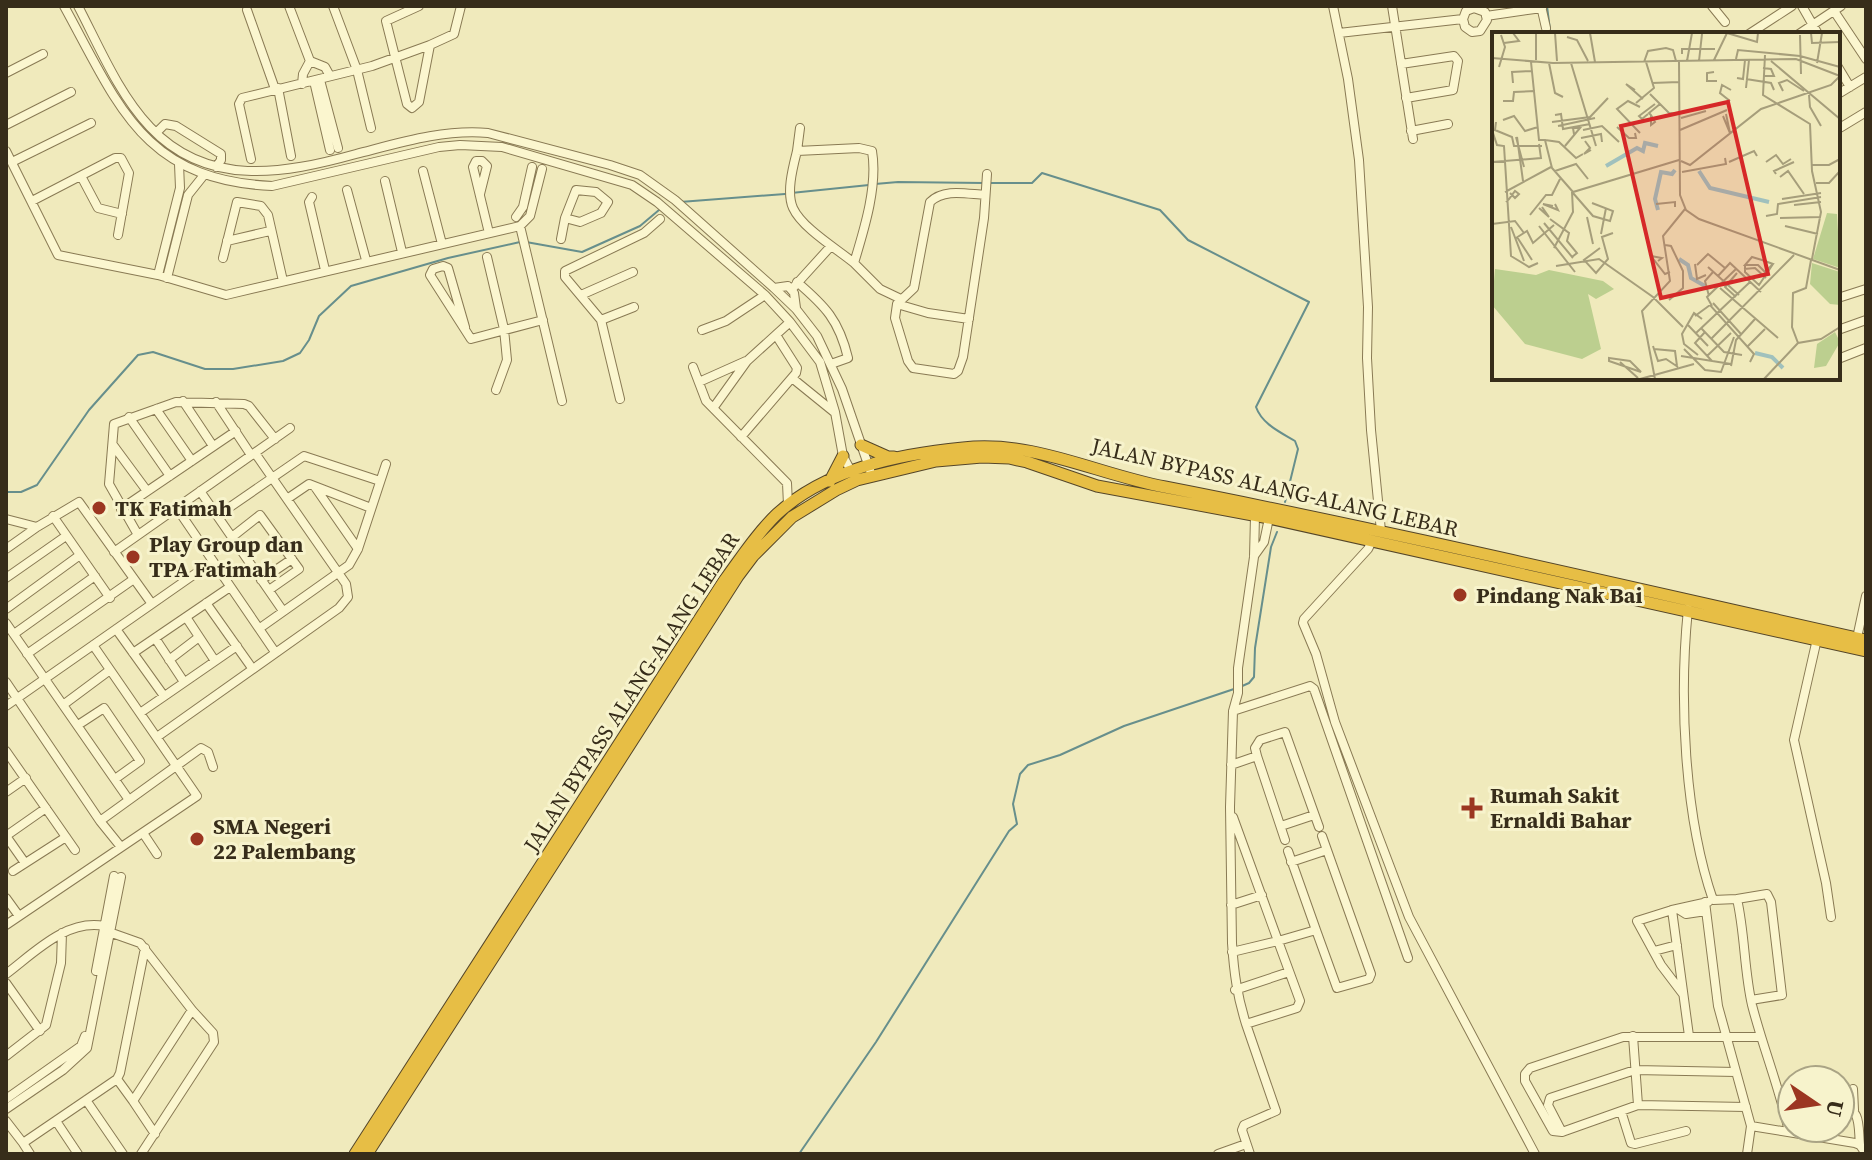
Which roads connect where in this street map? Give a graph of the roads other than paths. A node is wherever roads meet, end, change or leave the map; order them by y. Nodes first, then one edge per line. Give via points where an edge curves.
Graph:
1 (64, 6) edge
2 (78, 6) edge
3 (289, 6) edge
4 (333, 6) edge
5 (419, 6) edge
6 (461, 6) edge
7 (1333, 6) edge
8 (1392, 6) edge
9 (1712, 6) edge
10 (1792, 6) edge
11 (1802, 6) edge
12 (1542, 7) edge
13 (1837, 8) edge
14 (247, 10) dead end
15 (1486, 16) junction
16 (1463, 19) junction
17 (1725, 22) dead end
18 (1395, 27) junction
19 (1546, 28) dead end
20 (1816, 30) edge
21 (1752, 32) edge
22 (1339, 33) junction
23 (430, 45) junction
24 (43, 54) dead end
25 (396, 59) junction
26 (1866, 59) edge
27 (310, 61) junction
28 (1401, 64) junction
29 (357, 70) junction
30 (1840, 70) edge
31 (6, 73) edge
32 (330, 76) junction
33 (1866, 77) edge
34 (317, 80) junction
35 (302, 84) junction
36 (1850, 87) junction
37 (276, 89) junction
38 (71, 92) dead end
39 (1840, 93) edge
40 (1406, 98) junction
41 (1866, 112) edge
42 (91, 123) dead end
43 (1448, 124) dead end
44 (6, 125) edge
45 (371, 128) dead end
46 (800, 128) dead end
47 (1840, 128) edge
48 (156, 133) junction
49 (334, 149) junction
50 (6, 151) edge
51 (797, 151) junction
52 (531, 154) junction
53 (291, 156) dead end
54 (344, 157) junction
55 (251, 159) dead end
56 (548, 159) junction
57 (12, 162) junction
58 (325, 163) junction
59 (179, 164) junction
60 (216, 167) junction
61 (537, 168) junction
62 (292, 170) junction
63 (423, 171) dead end
64 (596, 173) junction
65 (204, 175) junction
66 (81, 176) junction
67 (181, 177) junction
68 (987, 178) dead end
69 (385, 181) dead end
70 (295, 182) junction
71 (194, 183) junction
72 (347, 190) dead end
73 (592, 191) junction
74 (985, 193) junction
75 (480, 194) dead end
76 (312, 197) dead end
77 (32, 201) junction
78 (662, 206) junction
79 (528, 208) junction
80 (122, 214) junction
81 (516, 217) dead end
82 (565, 218) junction
83 (660, 219) junction
84 (678, 221) junction
85 (270, 231) junction
86 (489, 233) junction
87 (118, 235) dead end
88 (523, 235) junction
89 (717, 238) junction
90 (561, 239) dead end
91 (227, 241) junction
92 (442, 244) junction
93 (709, 246) junction
94 (831, 246) junction
95 (726, 247) junction
96 (402, 252) junction
97 (718, 254) junction
98 (487, 257) dead end
99 (223, 258) dead end
100 (366, 260) junction
101 (854, 263) junction
102 (325, 270) junction
103 (633, 272) dead end
104 (163, 276) junction
105 (283, 281) junction
106 (794, 286) junction
107 (774, 288) junction
108 (1866, 289) edge
109 (581, 295) junction
110 (765, 295) junction
111 (1840, 297) edge
112 (899, 301) junction
113 (634, 307) dead end
114 (796, 309) junction
115 (969, 319) junction
116 (543, 320) junction
117 (601, 320) junction
118 (1866, 320) edge
119 (790, 322) junction
120 (465, 327) junction
121 (504, 329) junction
122 (1840, 329) edge
123 (702, 330) dead end
124 (776, 335) junction
125 (1866, 348) edge
126 (1840, 358) edge
127 (747, 361) junction
128 (831, 364) junction
129 (693, 367) dead end
130 (792, 378) junction
131 (699, 382) junction
132 (496, 390) dead end
133 (620, 399) dead end
134 (183, 401) junction
135 (562, 401) dead end
136 (216, 402) junction
137 (714, 407) junction
138 (156, 409) junction
139 (835, 412) junction
140 (129, 417) junction
141 (290, 428) dead end
142 (236, 431) junction
143 (741, 437) junction
144 (275, 439) junction
145 (860, 442) junction
146 (113, 445) junction
147 (213, 446) junction
148 (843, 452) junction
149 (253, 454) junction
150 (904, 456) junction
151 (192, 461) junction
152 (386, 464) dead end
153 (871, 471) junction
154 (170, 476) junction
155 (853, 476) junction
156 (272, 478) junction
157 (380, 481) junction
158 (830, 481) junction
159 (314, 486) junction
160 (147, 491) junction
161 (200, 491) junction
162 (287, 499) junction
163 (788, 505) junction
164 (176, 507) junction
165 (371, 508) junction
166 (121, 509) junction
167 (53, 516) junction
168 (217, 516) junction
169 (1255, 516) junction
170 (1278, 516) junction
171 (6, 519) edge
172 (37, 527) junction
173 (1381, 531) junction
174 (138, 535) junction
175 (66, 536) junction
176 (232, 537) junction
177 (1372, 541) junction
178 (6, 549) edge
179 (358, 549) junction
180 (114, 552) junction
181 (80, 555) junction
182 (1254, 557) junction
183 (292, 559) junction
184 (212, 562) junction
185 (339, 574) junction
186 (95, 576) junction
187 (6, 578) edge
188 (134, 579) junction
189 (261, 580) junction
190 (230, 587) junction
191 (269, 590) junction
192 (1866, 596) edge
193 (110, 598) junction
194 (206, 603) junction
195 (152, 604) junction
196 (1689, 605) junction
197 (6, 609) edge
198 (283, 611) junction
199 (186, 617) junction
200 (6, 623) edge
201 (260, 628) junction
202 (116, 629) junction
203 (14, 634) junction
204 (199, 637) junction
205 (155, 638) junction
206 (1817, 639) junction
207 (1862, 639) edge
208 (93, 645) junction
209 (237, 646) junction
210 (1866, 651) edge
211 (275, 652) junction
212 (133, 653) junction
213 (27, 654) junction
214 (169, 660) junction
215 (215, 661) junction
216 (252, 668) junction
217 (110, 670) junction
218 (45, 679) junction
219 (6, 682) edge
220 (184, 682) junction
221 (164, 696) junction
222 (17, 698) junction
223 (63, 705) junction
224 (6, 706) edge
225 (1233, 711) junction
226 (140, 713) junction
227 (78, 725) junction
228 (157, 737) junction
229 (6, 751) edge
230 (1257, 756) junction
231 (177, 765) junction
232 (1231, 765) junction
233 (213, 767) dead end
234 (26, 778) junction
235 (115, 779) junction
236 (6, 792) edge
237 (129, 800) junction
238 (1230, 807) junction
239 (46, 808) junction
240 (1314, 815) junction
241 (100, 821) junction
242 (1281, 826) junction
243 (143, 833) junction
244 (6, 836) edge
245 (66, 837) junction
246 (1285, 840) dead end
247 (121, 847) junction
248 (75, 850) dead end
249 (1327, 850) junction
250 (1288, 851) dead end
251 (157, 854) dead end
252 (1291, 862) junction
253 (25, 863) junction
254 (13, 871) dead end
255 (118, 876) dead end
256 (1262, 895) junction
257 (6, 898) edge
258 (1737, 899) junction
259 (1231, 905) junction
260 (1708, 905) junction
261 (1675, 910) junction
262 (19, 916) junction
263 (1831, 917) dead end
264 (6, 925) edge
265 (106, 929) junction
266 (1316, 930) junction
267 (62, 933) junction
268 (1278, 941) junction
269 (1677, 945) junction
270 (145, 948) junction
271 (1654, 951) junction
272 (1232, 952) junction
273 (1408, 958) dead end
274 (1289, 972) junction
275 (6, 974) edge
276 (6, 983) edge
277 (1235, 990) junction
278 (1683, 995) junction
279 (1751, 1000) junction
280 (192, 1010) junction
281 (1246, 1024) junction
282 (40, 1031) junction
283 (1633, 1036) junction
284 (1689, 1036) junction
285 (1725, 1037) junction
286 (1761, 1037) junction
287 (7, 1053) edge
288 (76, 1055) junction
289 (1635, 1070) junction
290 (1736, 1072) junction
291 (117, 1079) junction
292 (1776, 1080) edge
293 (6, 1099) edge
294 (86, 1100) junction
295 (133, 1101) junction
296 (1638, 1105) junction
297 (1746, 1107) junction
298 (6, 1109) edge
299 (1621, 1111) junction
300 (6, 1121) edge
301 (56, 1121) junction
302 (1856, 1122) edge
303 (1751, 1126) junction
304 (379, 1127) junction
305 (1776, 1130) edge
306 (1686, 1131) dead end
307 (1562, 1132) junction
308 (155, 1134) junction
309 (23, 1143) junction
310 (1246, 1144) junction
311 (1855, 1144) edge
312 (1860, 1145) junction
313 (30, 1154) edge
314 (78, 1154) edge
315 (123, 1154) edge
316 (141, 1154) edge
317 (355, 1154) edge
318 (367, 1154) edge
319 (1218, 1154) edge
320 (1250, 1154) edge
321 (1535, 1154) edge
322 (1747, 1154) edge
323 (1866, 1154) edge

1 - 59 street via 126,117
2 - 48 street via 129,100
3 - 27 street
4 - 29 street
5 - 25 street via 386,21
6 - 23 street via 454,34
7 - 22 street
8 - 18 street
9 - 17 street
10 - 21 street
11 - 20 street
12 - 15 street
12 - 19 street
13 - 20 street
13 - 26 street
14 - 37 street
15 - 16 street via 1474,8
15 - 16 street via 1486,25 1476,32 1465,27
16 - 18 street
18 - 22 street
18 - 28 street
22 - 173 street via 1361,185 1371,430
23 - 25 street
23 - 25 street via 419,102 412,108
24 - 31 street
25 - 29 street
27 - 32 street via 325,67
27 - 35 street
28 - 40 street
28 - 40 street via 1454,56 1458,61 1453,90
29 - 32 street
29 - 45 street
30 - 36 street
32 - 34 street
33 - 36 street
34 - 35 street
34 - 49 street
35 - 37 street
36 - 39 street
37 - 53 street
37 - 55 street via 242,98 239,104
38 - 44 street
40 - 43 street via 1412,135
41 - 47 street
42 - 57 street
46 - 51 street
48 - 60 street
48 - 60 street via 165,124 176,126 221,154
49 - 54 street
49 - 58 street via 326,153
50 - 57 street
51 - 94 street via 793,208
51 - 101 street via 868,149 873,155
52 - 56 street
52 - 61 street
52 - 70 street via 488,145 439,147
54 - 58 street
54 - 89 street via 440,134 488,133 629,171 655,184
56 - 61 street
56 - 64 street
57 - 77 street
58 - 62 street
59 - 65 street
59 - 67 street
60 - 62 street via 265,173
61 - 79 street
62 - 70 street
63 - 92 street
64 - 73 street
64 - 78 street via 632,185
65 - 70 street via 250,185
65 - 71 street
66 - 77 street
66 - 80 street via 98,208
66 - 80 street via 121,158 129,173
67 - 71 street
67 - 104 street
68 - 74 street
69 - 96 street
71 - 104 street
72 - 100 street
73 - 82 street via 575,191
73 - 82 street via 608,202 601,213 580,222
74 - 112 street via 946,193 930,202 914,288
74 - 115 street
75 - 86 street
76 - 102 street
77 - 104 street via 58,255
78 - 83 street
78 - 84 street
79 - 81 street
79 - 88 street
80 - 87 street
82 - 90 street
83 - 84 street
83 - 109 street via 644,233 568,268 565,277
84 - 93 street
85 - 91 street
85 - 91 street via 265,208 237,202
85 - 105 street
86 - 88 street
86 - 92 street
88 - 116 street
89 - 93 street
89 - 95 street
91 - 99 street
92 - 96 street
93 - 97 street
94 - 101 street
94 - 106 street
95 - 97 street
95 - 107 street
96 - 100 street
97 - 110 street
98 - 121 street
100 - 102 street
101 - 112 street
102 - 105 street
103 - 109 street
104 - 105 street via 226,295
106 - 107 street
106 - 114 street
106 - 128 street via 831,313 848,359
107 - 114 street
108 - 111 street
109 - 117 street
110 - 119 street
110 - 123 street
112 - 115 street via 928,313
112 - 115 street via 895,324 913,368 958,371
113 - 117 street
114 - 128 street
116 - 121 street
116 - 135 street
117 - 133 street
118 - 122 street
119 - 124 street
119 - 139 street via 820,362
120 - 120 street via 448,268 433,269 430,275
120 - 121 street via 471,339
121 - 132 street via 507,360
124 - 127 street
124 - 130 street via 797,368
125 - 126 street
127 - 131 street
127 - 137 street
128 - 145 street
129 - 131 street
130 - 139 street
130 - 143 street
131 - 137 street
134 - 136 street
134 - 138 street
134 - 147 street
136 - 142 street
136 - 144 street via 249,406
137 - 143 street
138 - 140 street
138 - 151 street
139 - 148 street
140 - 146 street via 114,424
140 - 154 street
141 - 144 street
142 - 147 street
142 - 149 street
143 - 163 street via 787,483
144 - 149 street
145 - 148 street
145 - 150 highway via 888,457
145 - 153 street
146 - 160 street
146 - 166 street via 109,484
147 - 151 street
148 - 155 street
148 - 158 highway
149 - 156 street
149 - 161 street
150 - 153 highway, JALAN BYPASS ALANG-ALANG LEBAR
150 - 170 highway, JALAN BYPASS ALANG-ALANG LEBAR via 974,447 1024,448
151 - 154 street
152 - 157 street
153 - 155 highway, JALAN BYPASS ALANG-ALANG LEBAR
153 - 169 highway, JALAN BYPASS ALANG-ALANG LEBAR via 1009,458 1097,486
154 - 160 street
155 - 158 highway, JALAN BYPASS ALANG-ALANG LEBAR
155 - 304 highway, JALAN BYPASS ALANG-ALANG LEBAR via 792,517 738,576
156 - 157 street via 307,455
156 - 162 street
156 - 168 street
157 - 165 street
158 - 163 highway, JALAN BYPASS ALANG-ALANG LEBAR
159 - 162 street
159 - 165 street
159 - 179 street
160 - 166 street
161 - 164 street
161 - 168 street
162 - 185 street
163 - 304 highway, JALAN BYPASS ALANG-ALANG LEBAR via 724,581
164 - 174 street
164 - 184 street
165 - 179 street
166 - 174 street
167 - 172 street
167 - 175 street
167 - 180 street via 79,502
168 - 176 street
169 - 170 highway, JALAN BYPASS ALANG-ALANG LEBAR
169 - 182 street
170 - 173 highway, JALAN BYPASS ALANG-ALANG LEBAR
170 - 177 highway, JALAN BYPASS ALANG-ALANG LEBAR
170 - 182 street
171 - 172 street
172 - 178 street
173 - 196 highway, JALAN BYPASS ALANG-ALANG LEBAR
174 - 180 street
175 - 181 street
175 - 187 street
176 - 183 street via 260,515
176 - 189 street
177 - 196 highway, JALAN BYPASS ALANG-ALANG LEBAR
177 - 321 street via 1303,623 1409,917
179 - 185 street
180 - 188 street
181 - 186 street
181 - 197 street
182 - 225 street
183 - 189 street
183 - 191 street via 299,569
184 - 190 street
184 - 195 street
185 - 198 street
185 - 211 street via 349,592 345,602
186 - 193 street
186 - 203 street
188 - 193 street
188 - 195 street
189 - 191 street
190 - 194 street
190 - 201 street
191 - 198 street
192 - 207 street
193 - 213 street
194 - 199 street
194 - 209 street
195 - 202 street
196 - 206 highway, JALAN BYPASS ALANG-ALANG LEBAR
196 - 207 highway, JALAN BYPASS ALANG-ALANG LEBAR
196 - 260 street via 1689,774
198 - 201 street
199 - 204 street
199 - 205 street
200 - 203 street
201 - 211 street
202 - 208 street
202 - 212 street
203 - 213 street
204 - 214 street
204 - 215 street
205 - 212 street
205 - 214 street
206 - 210 highway, JALAN BYPASS ALANG-ALANG LEBAR
206 - 263 street via 1794,740
208 - 217 street
208 - 218 street
209 - 215 street
209 - 216 street
211 - 216 street
212 - 221 street
213 - 218 street
214 - 220 street
215 - 220 street
216 - 228 street
217 - 223 street
217 - 226 street
218 - 222 street
218 - 223 street
219 - 222 street
220 - 221 street
221 - 226 street
222 - 224 street
222 - 241 street
223 - 227 street
225 - 232 street
225 - 273 street via 1314,689
226 - 228 street
227 - 235 street
227 - 235 street via 104,708 140,761
228 - 231 street
229 - 234 street
230 - 232 street
230 - 240 street via 1260,740 1285,732
230 - 242 street
231 - 233 street via 203,748
231 - 237 street
231 - 243 street via 197,796
232 - 238 street
234 - 236 street
234 - 239 street
235 - 237 street
237 - 241 street
238 - 256 street
238 - 259 street
239 - 244 street
239 - 245 street
240 - 242 street
240 - 249 street
241 - 247 street
242 - 246 street
243 - 247 street
243 - 251 street
244 - 253 street
245 - 248 street
245 - 253 street
247 - 262 street
249 - 252 street
249 - 266 street via 1371,977 1337,988
250 - 252 street
252 - 266 street
253 - 254 street
255 - 265 street
256 - 259 street
256 - 268 street
257 - 262 street
258 - 260 street
258 - 279 street
258 - 279 street via 1763,894 1771,902 1782,995
259 - 272 street
260 - 261 street
260 - 285 street
261 - 269 street
261 - 271 street via 1637,921
262 - 264 street
265 - 267 street via 80,925
265 - 270 street
265 - 288 street via 87,1048
266 - 268 street
267 - 275 street
267 - 282 street via 61,963
268 - 272 street
268 - 274 street
269 - 271 street
269 - 278 street
270 - 280 street
270 - 291 street
271 - 278 street
272 - 277 street
274 - 277 street
274 - 281 street via 1300,1001 1297,1008
276 - 282 street
277 - 281 street
278 - 284 street
279 - 286 street
280 - 295 street
280 - 308 street via 213,1033 214,1042
281 - 310 street via 1276,1111 1244,1125
282 - 287 street
283 - 284 street
283 - 289 street
283 - 307 street via 1526,1072 1525,1081 1542,1115 1553,1131
284 - 285 street
285 - 286 street
285 - 290 street
286 - 292 street
288 - 293 street
288 - 298 street
289 - 290 street
289 - 296 street
289 - 307 street via 1550,1098 1548,1105
290 - 297 street
291 - 294 street
291 - 295 street
294 - 301 street
294 - 315 street
295 - 308 street
296 - 297 street
296 - 299 street
297 - 303 street
299 - 306 street via 1631,1143
299 - 307 street
300 - 309 street
301 - 309 street
301 - 314 street
302 - 312 street
303 - 305 street
303 - 322 street
304 - 317 highway, JALAN BYPASS ALANG-ALANG LEBAR
304 - 318 highway, JALAN BYPASS ALANG-ALANG LEBAR
308 - 316 street
309 - 313 street
310 - 319 street
310 - 320 street
311 - 312 street
312 - 323 street

